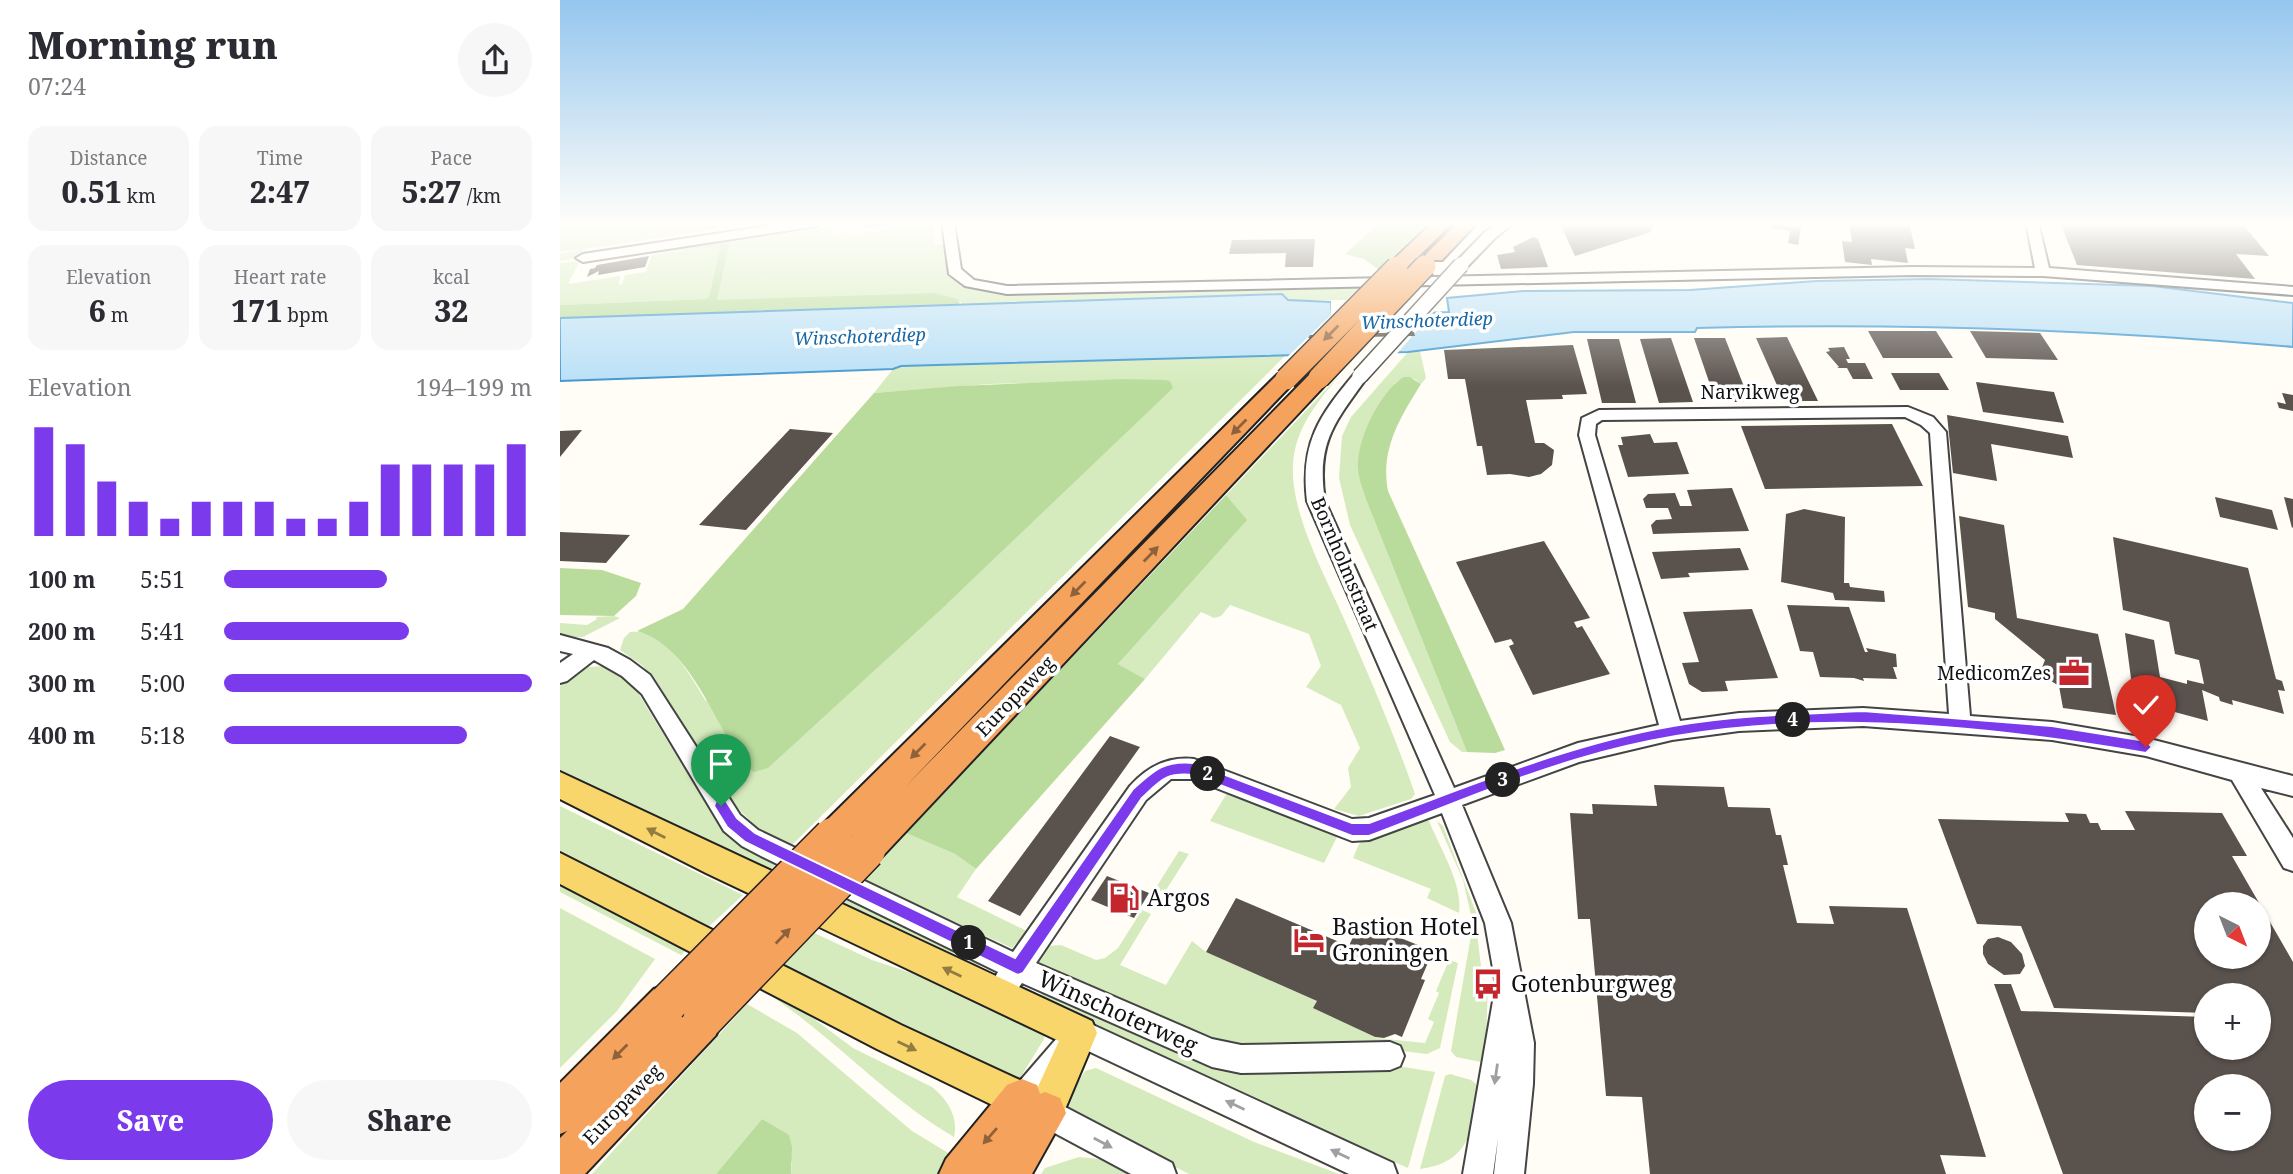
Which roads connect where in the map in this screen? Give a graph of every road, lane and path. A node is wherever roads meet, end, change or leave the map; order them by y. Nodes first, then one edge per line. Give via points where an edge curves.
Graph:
1 (962, 277) edge
2 (1321, 277) edge
3 (1392, 277) edge
4 (1415, 277) edge
5 (1450, 277) edge
6 (2106, 277) edge
7 (2293, 291) edge
8 (560, 643) edge
9 (592, 650) junction
10 (560, 675) edge
11 (1959, 722) junction
12 (1672, 731) junction
13 (2238, 771) junction
14 (560, 785) edge
15 (2293, 786) edge
16 (1448, 799) junction
17 (850, 843) junction
18 (2293, 860) edge
19 (560, 868) edge
20 (1018, 967) junction
21 (1509, 982) junction
22 (998, 995) junction
23 (685, 1012) junction
24 (1080, 1033) junction
25 (1390, 1056) dead end
26 (634, 1091) junction
27 (1033, 1106) junction
28 (560, 1112) edge
29 (560, 1169) edge
30 (567, 1174) edge
31 (961, 1174) edge
32 (1008, 1174) edge
33 (1161, 1174) edge
34 (1382, 1174) edge
35 (1478, 1174) edge
36 (1509, 1174) edge

1 - 2 street via 997,289
3 -> 17 highway, Europaweg, bridge via 1286,379
17 -> 4 highway, Europaweg, bridge via 1319,378
5 - 16 street, Bornholmstraat, bridge via 1331,412 1314,448 1312,467 1316,501
6 - 7 street
8 - 9 street, Winschoterweg
9 - 10 street
9 - 20 street, Winschoterweg via 629,668 649,688 738,829
11 - 12 street via 1863,717 1739,722
11 - 12 street, Narvikweg via 1938,432 1927,421 1908,412 1599,415 1588,422 1587,435
11 - 13 street via 2146,747
12 - 16 street via 1577,753
13 - 15 street
13 - 18 street
22 -> 14 main road, Winschoterweg
16 - 20 street via 1369,829 1352,830 1194,769 1168,769 1138,793
16 - 21 street, Bornholmstraat via 1499,923
17 - 23 highway, Europaweg, bridge
19 -> 27 main road
20 - 22 street
20 - 25 street, Winschoterweg via 1212,1053 1241,1059
21 -> 35 street, Bornholmstraat
21 - 36 street, Bornholmstraat via 1520,1043
22 - 24 main road, Winschoterweg
23 - 26 highway, Europaweg
23 -> 28 highway, Europaweg
24 - 27 main road
34 -> 24 street, Winschoterweg
26 - 29 highway, Europaweg
26 - 30 highway
27 -> 31 highway
27 - 32 highway
27 -> 33 street

